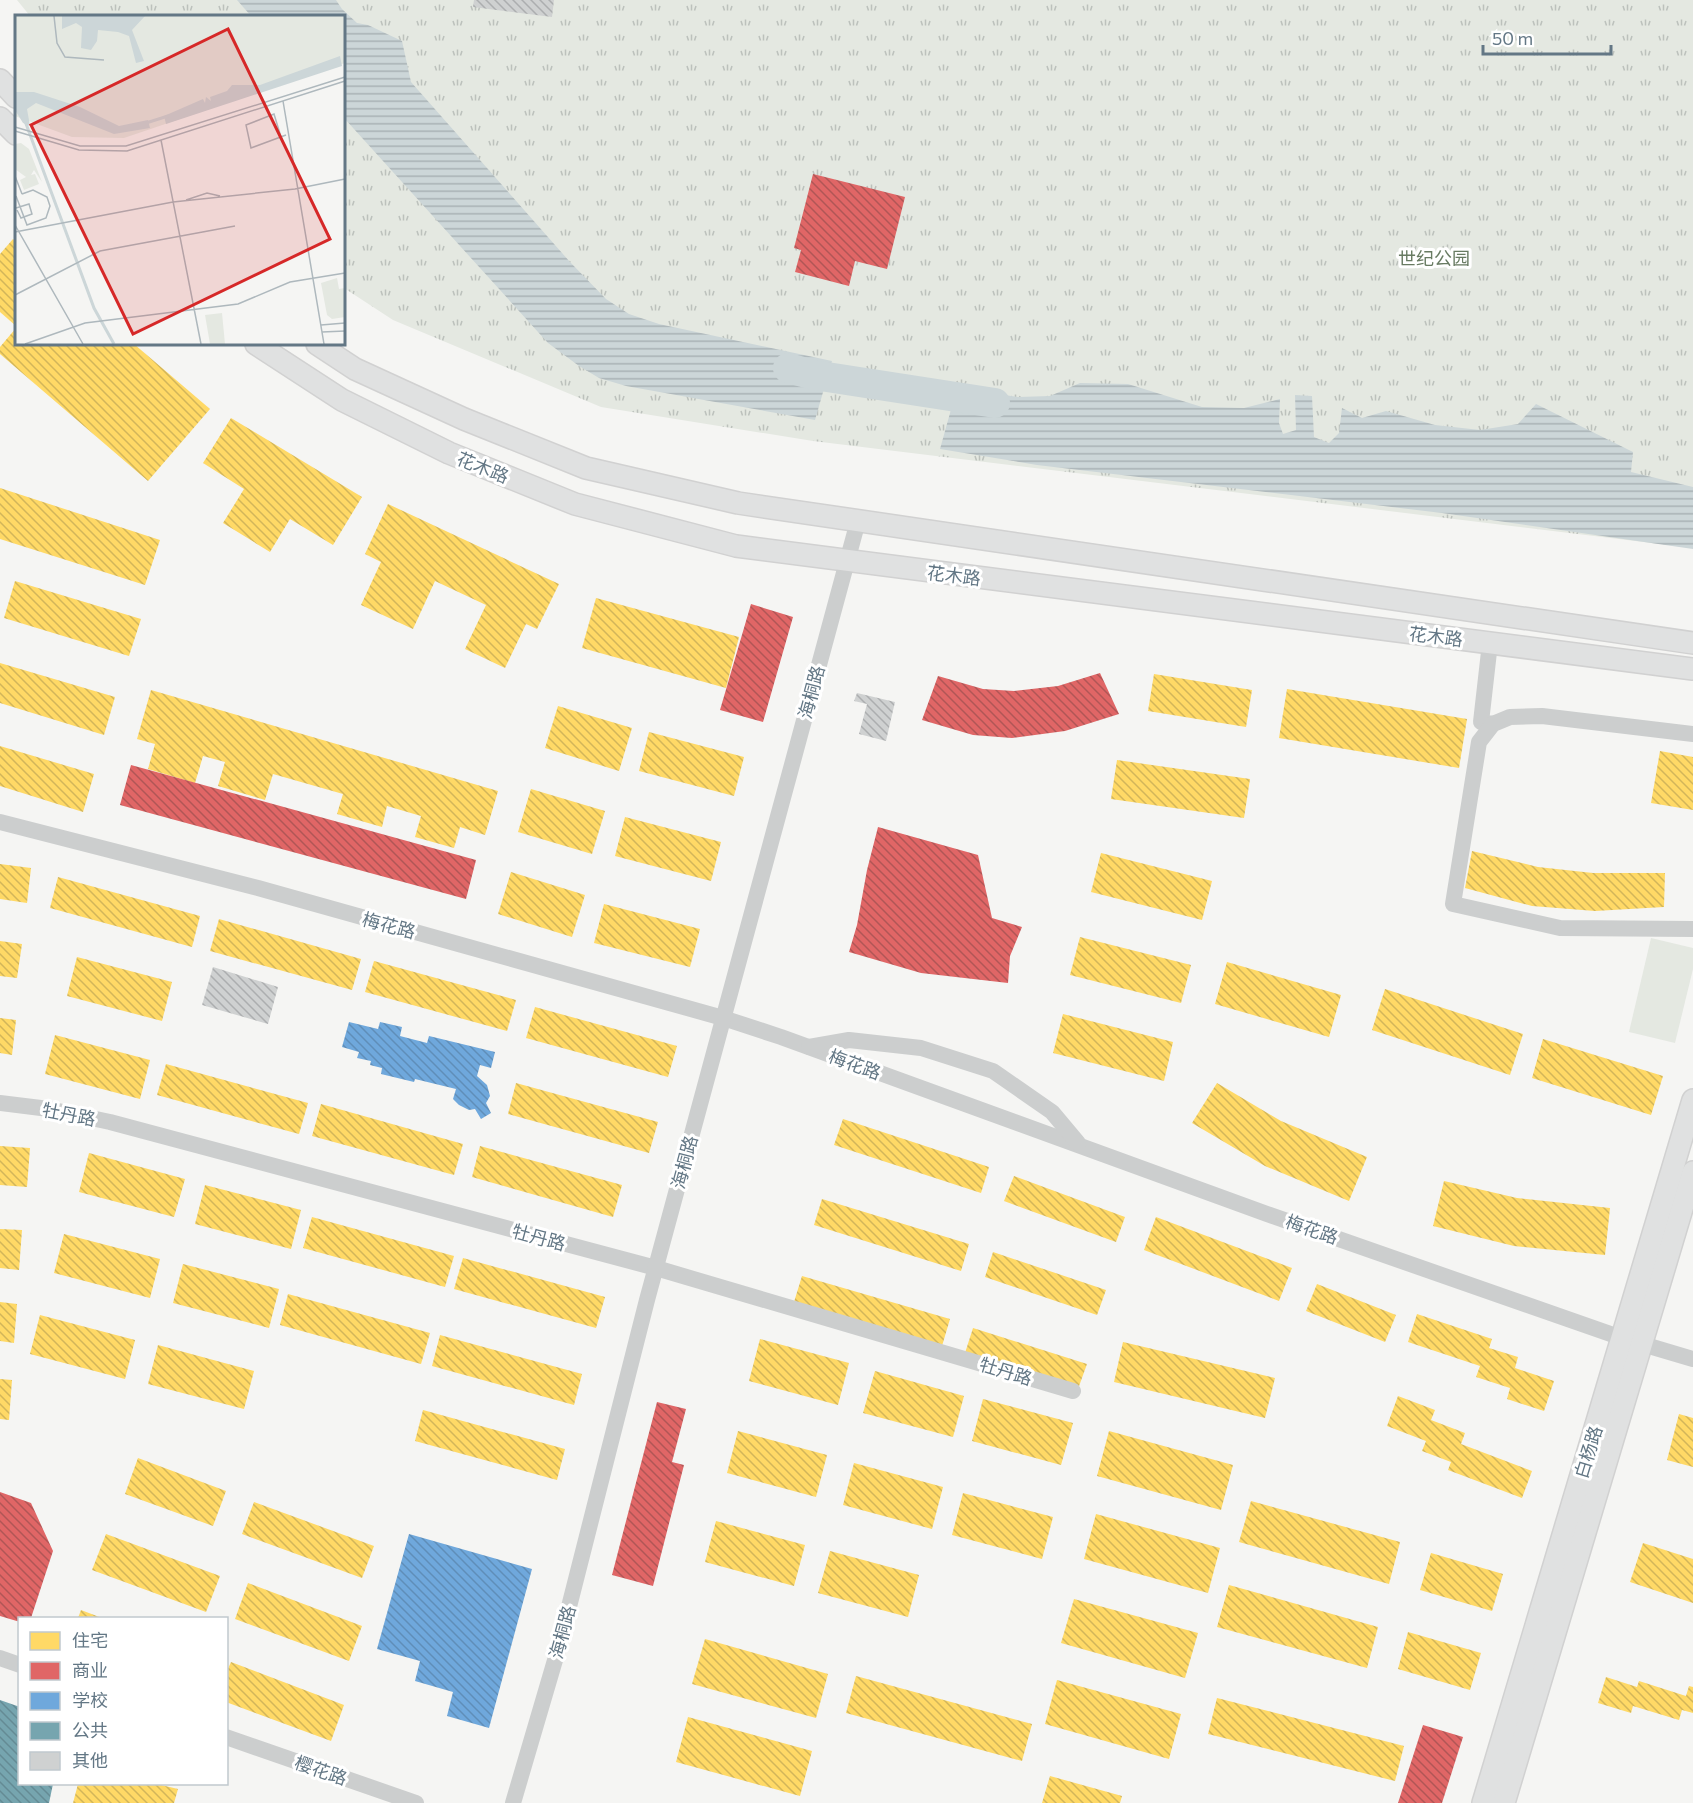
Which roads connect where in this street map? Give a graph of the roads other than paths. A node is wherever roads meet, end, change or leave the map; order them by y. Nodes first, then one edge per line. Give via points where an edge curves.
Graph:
1 (0, 80) edge
2 (15, 96) edge
3 (0, 118) edge
4 (15, 133) edge
5 (258, 345) edge
6 (319, 345) edge
7 (858, 521) junction
8 (847, 561) junction
9 (1490, 643) junction
10 (1693, 643) edge
11 (1693, 669) edge
12 (1493, 724) junction
13 (1693, 734) edge
14 (0, 822) edge
15 (1693, 929) edge
16 (723, 1018) junction
17 (808, 1047) junction
18 (1693, 1100) edge
19 (0, 1104) edge
20 (1080, 1145) junction
21 (1693, 1172) edge
22 (656, 1268) junction
23 (1632, 1341) junction
24 (1693, 1359) edge
25 (1073, 1391) dead end
26 (0, 1658) edge
27 (18, 1664) edge
28 (228, 1738) edge
29 (416, 1803) edge
30 (513, 1803) edge
31 (1483, 1803) edge
32 (1504, 1803) edge

1 - 2 main road
3 - 4 main road
5 - 8 main road, 花木路 via 342,400 449,453 574,504 736,546
6 - 7 main road, 花木路 via 355,369 409,394 586,468 738,503
7 - 8 street, 海桐路
7 - 10 main road, 花木路
8 - 9 main road, 花木路
8 - 16 street, 海桐路
9 - 11 main road, 花木路
9 - 12 street via 1481,722
12 - 13 street via 1510,717 1542,716
12 - 15 street via 1479,742 1454,904 1560,928
14 - 16 street, 梅花路 via 258,888
16 - 17 street, 梅花路
16 - 22 street, 海桐路
17 - 20 street, 梅花路
17 - 20 street via 849,1040 921,1048 993,1071 1052,1112
18 - 23 main road, 白杨路
19 - 22 street, 牡丹路 via 110,1122
20 - 23 street, 梅花路
21 - 23 main road, 白杨路
22 - 25 street, 牡丹路
22 - 30 street, 海桐路 via 558,1650
23 - 24 street, 梅花路
23 - 31 main road, 白杨路
23 - 32 main road, 白杨路
26 - 27 street
28 - 29 street, 樱花路

